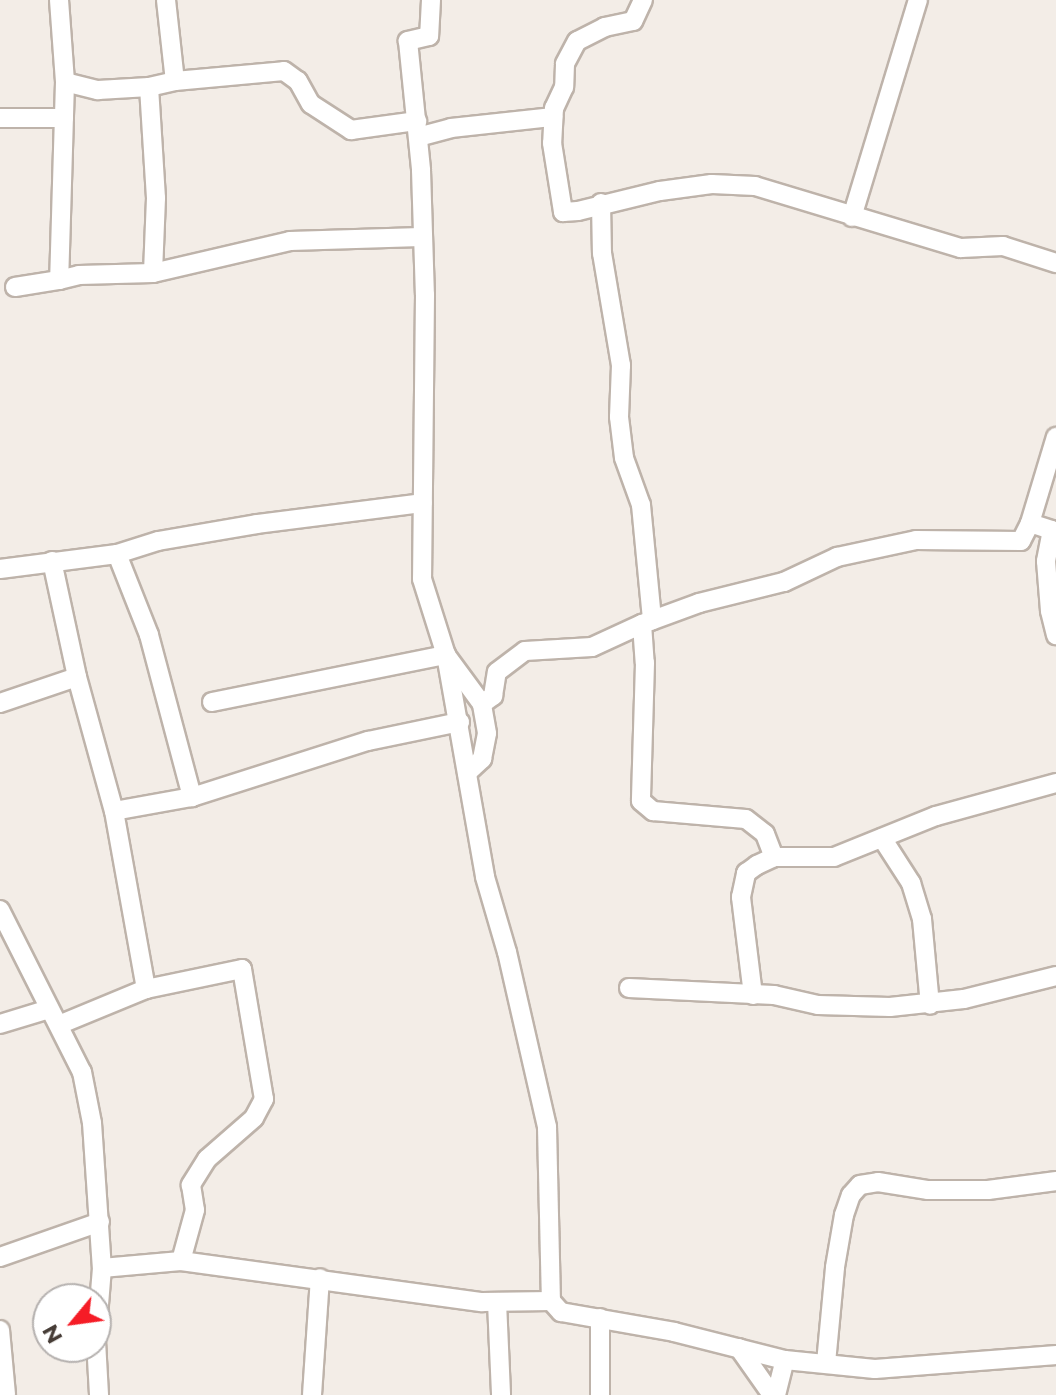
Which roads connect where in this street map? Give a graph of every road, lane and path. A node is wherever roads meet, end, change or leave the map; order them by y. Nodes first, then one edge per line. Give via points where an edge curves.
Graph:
1 (59, 0) edge
2 (166, 0) edge
3 (431, 0) edge
4 (643, 0) edge
5 (918, 0) edge
6 (175, 81) junction
7 (65, 82) junction
8 (149, 87) junction
9 (553, 117) junction
10 (0, 118) edge
11 (64, 118) junction
12 (418, 129) junction
13 (601, 203) junction
14 (852, 217) junction
15 (421, 237) junction
16 (1056, 263) edge
17 (153, 273) junction
18 (59, 280) junction
19 (15, 287) dead end
20 (1056, 437) edge
21 (423, 503) junction
22 (1030, 523) junction
23 (1054, 531) edge
24 (1021, 541) junction
25 (117, 554) junction
26 (52, 561) junction
27 (1046, 561) junction
28 (0, 569) edge
29 (647, 622) junction
30 (1056, 635) edge
31 (446, 655) junction
32 (77, 677) junction
33 (212, 702) dead end
34 (0, 703) edge
35 (482, 704) junction
36 (460, 722) junction
37 (467, 773) junction
38 (1056, 783) edge
39 (192, 797) junction
40 (114, 811) junction
41 (882, 838) junction
42 (774, 857) junction
43 (0, 910) edge
44 (1056, 976) edge
45 (629, 988) dead end
46 (146, 989) junction
47 (753, 995) junction
48 (930, 1005) junction
49 (49, 1009) junction
50 (0, 1024) edge
51 (61, 1024) junction
52 (1056, 1181) edge
53 (100, 1222) junction
54 (0, 1257) edge
55 (181, 1261) junction
56 (102, 1268) junction
57 (320, 1278) junction
58 (551, 1301) junction
59 (497, 1302) junction
60 (600, 1318) junction
61 (0, 1330) edge
62 (739, 1348) junction
63 (1056, 1355) edge
64 (785, 1360) junction
65 (826, 1363) junction
66 (6, 1395) edge
67 (99, 1395) edge
68 (312, 1395) edge
69 (501, 1395) edge
70 (600, 1395) edge
71 (774, 1395) edge

1 - 7 street
2 - 6 street
3 - 12 street via 429,36 408,41
4 - 9 street via 633,21 577,41 565,64 564,87
5 - 14 street
6 - 8 street
6 - 12 street via 284,71 298,81 311,104 351,130
7 - 8 street via 98,90
7 - 11 street
8 - 17 street via 156,198
9 - 12 street
9 - 13 street via 563,212
10 - 11 street
11 - 18 street
12 - 15 street
13 - 14 street via 712,184 755,186
13 - 29 street via 602,253 621,365 624,458 641,505
14 - 16 street via 961,248 1003,246
15 - 17 street via 290,241
15 - 21 street
17 - 18 street
18 - 19 street
20 - 22 street
21 - 25 street via 257,524 158,541
21 - 31 street via 422,579
22 - 23 street
22 - 24 street
23 - 27 street
24 - 27 street
24 - 29 street via 916,540 837,557 784,582
25 - 26 street
25 - 39 street via 149,635
26 - 28 street
26 - 32 street
27 - 30 street
29 - 35 street via 592,647 514,656 497,672 493,696
29 - 42 street via 641,801 653,811 746,819 765,834
31 - 33 street
31 - 35 street
31 - 36 street
32 - 34 street
32 - 40 street
35 - 37 street via 487,733 482,759
36 - 37 street
36 - 39 street via 368,741
37 - 58 street via 485,877 547,1127
38 - 41 street via 936,816
39 - 40 street
40 - 46 street
41 - 42 street via 834,857
41 - 48 street via 911,883 922,919
42 - 47 street via 746,873 742,889
43 - 49 street
44 - 48 street
45 - 47 street
46 - 51 street
46 - 55 street via 242,969 263,1089 254,1118 207,1159 191,1185 195,1210
47 - 48 street via 818,1005
49 - 50 street
49 - 51 street
51 - 53 street via 82,1072
52 - 65 street via 988,1190 860,1185 844,1215
53 - 54 street
53 - 56 street
55 - 56 street
55 - 57 street
56 - 67 street via 96,1341
57 - 59 street
57 - 68 street
58 - 59 street
58 - 60 street via 561,1312
59 - 69 street
60 - 62 street
60 - 70 street
61 - 66 street
62 - 64 street
62 - 71 street
63 - 65 street via 875,1369
64 - 65 street
64 - 71 street

